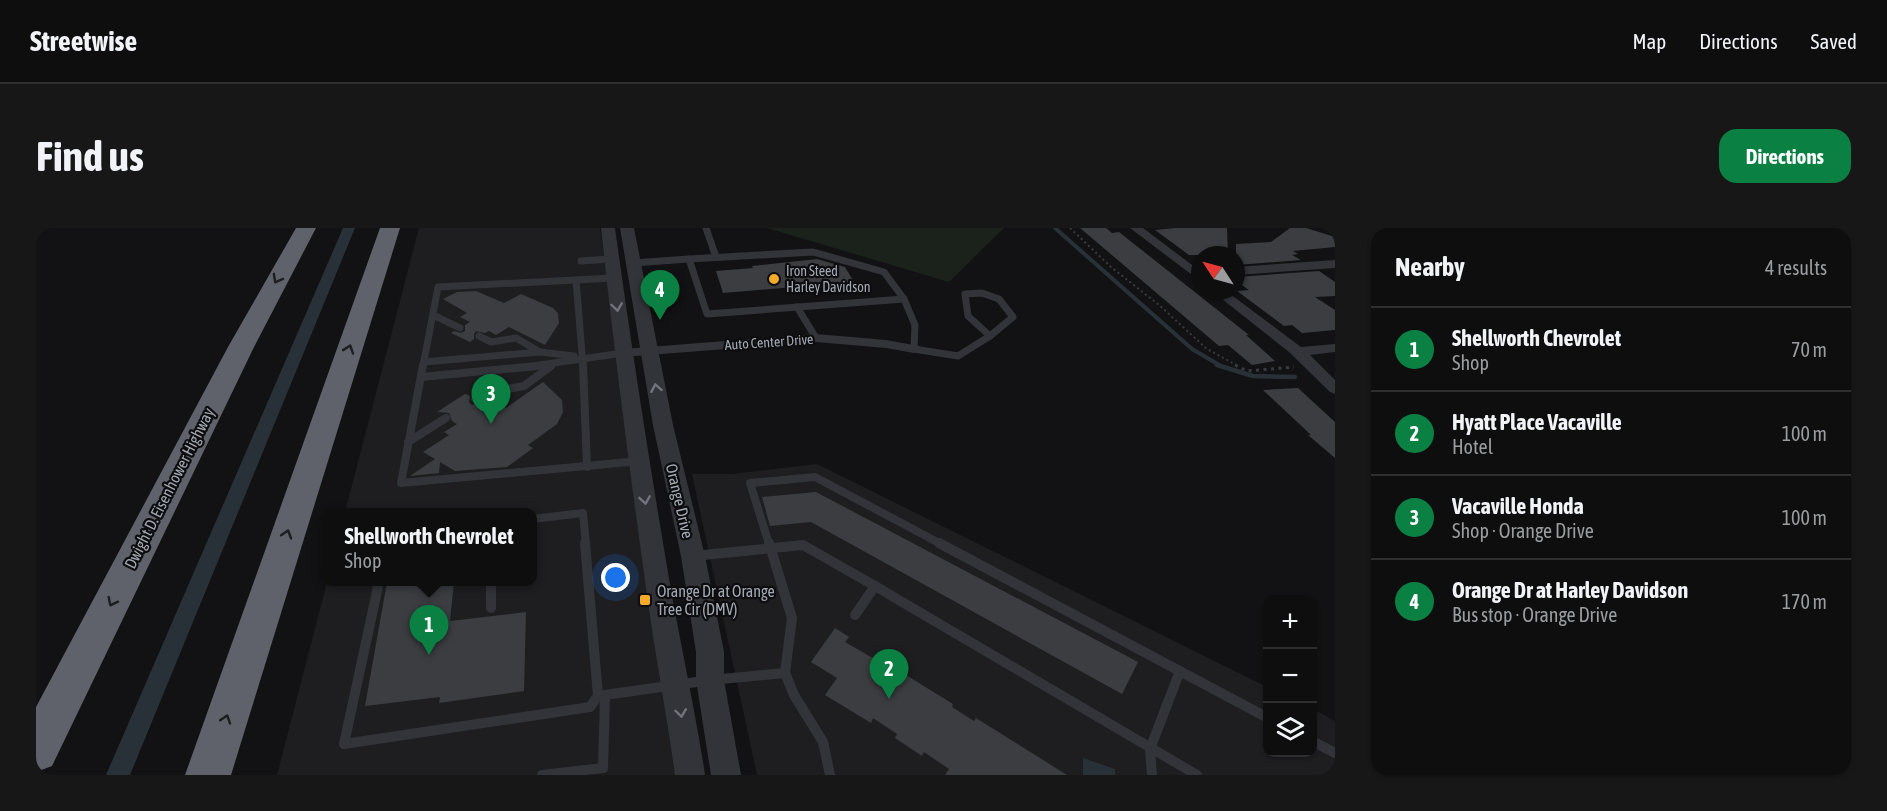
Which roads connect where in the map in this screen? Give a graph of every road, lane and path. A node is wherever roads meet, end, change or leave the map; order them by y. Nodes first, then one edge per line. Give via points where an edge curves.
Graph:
1 (306, 228) edge
2 (390, 228) edge
3 (608, 228) edge
4 (627, 228) edge
5 (706, 228) edge
6 (1070, 228) edge
7 (1136, 228) edge
8 (716, 257) junction
9 (689, 259) junction
10 (581, 261) dead end
11 (633, 263) junction
12 (1335, 264) edge
13 (611, 268) junction
14 (1191, 269) edge
15 (1245, 270) edge
16 (576, 280) junction
17 (904, 299) junction
18 (1229, 300) edge
19 (797, 307) junction
20 (433, 315) junction
21 (460, 328) dead end
22 (479, 336) dead end
23 (990, 336) junction
24 (816, 338) junction
25 (1335, 348) edge
26 (914, 349) junction
27 (650, 351) junction
28 (540, 352) junction
29 (623, 353) junction
30 (583, 357) junction
31 (1298, 359) junction
32 (424, 362) junction
33 (553, 364) junction
34 (421, 377) junction
35 (1335, 389) edge
36 (476, 399) dead end
37 (446, 418) dead end
38 (408, 442) junction
39 (640, 461) junction
40 (587, 467) junction
41 (537, 518) edge
42 (769, 548) junction
43 (693, 556) junction
44 (378, 586) edge
45 (491, 586) edge
46 (875, 586) junction
47 (491, 608) dead end
48 (855, 615) dead end
49 (1180, 671) junction
50 (785, 673) junction
51 (710, 680) junction
52 (677, 686) junction
53 (602, 696) junction
54 (1263, 715) edge
55 (1317, 744) edge
56 (1150, 749) junction
57 (36, 751) edge
58 (1335, 753) edge
59 (208, 775) edge
60 (542, 775) edge
61 (690, 775) edge
62 (726, 775) edge
63 (830, 775) edge
64 (1152, 775) edge
65 (1197, 775) edge

1 -> 57 highway, Dwight D. Eisenhower Highway
59 -> 2 highway
3 - 13 street, Orange Drive
4 - 11 street, Orange Drive
5 - 8 lane
6 - 31 path via 1198,342 1237,368 1251,372
7 - 14 street
8 - 9 lane
8 - 17 lane via 813,252 884,272
9 - 11 lane
9 - 19 lane via 707,314
10 - 13 lane
11 - 27 street, Orange Drive
12 - 15 street
13 - 16 lane
13 -> 29 street, Orange Drive
16 - 20 lane via 438,287
16 - 30 lane
17 - 19 lane
17 - 26 lane via 915,325
18 - 31 street
19 - 24 lane
20 - 21 lane
20 - 32 lane
22 - 28 lane via 491,342 516,338
23 - 23 lane via 968,316 965,294 983,290 1003,301 1013,317
23 - 26 lane via 958,356
24 - 26 street, Auto Center Drive
24 - 27 street, Auto Center Drive
25 - 31 street
27 - 29 street, Auto Center Drive
43 -> 27 street, Orange Drive
28 - 30 lane
28 - 32 lane
29 - 30 lane
29 - 39 street, Orange Drive
30 - 33 lane
30 - 40 lane
31 - 35 street via 1317,368
32 - 34 lane
33 - 34 lane
33 - 36 lane via 524,386 485,393
34 - 38 lane
37 - 38 lane
38 - 40 lane via 401,483
39 - 40 lane
39 -> 52 street, Orange Drive
41 - 53 lane via 583,513
42 - 43 lane
42 - 46 lane via 803,545
42 - 49 lane via 750,483 815,477
42 - 50 lane via 792,618
43 - 51 street, Orange Drive via 710,652
44 - 53 lane via 344,744 590,707
45 - 47 lane
46 - 48 lane
46 - 56 lane
49 - 54 lane
49 - 56 lane
50 - 51 lane
50 - 63 lane via 823,742
51 - 52 lane
51 - 62 street, Orange Drive
52 - 53 lane
52 -> 61 street, Orange Drive
53 - 60 lane via 603,768
55 - 58 lane
56 - 64 lane
56 - 65 lane

